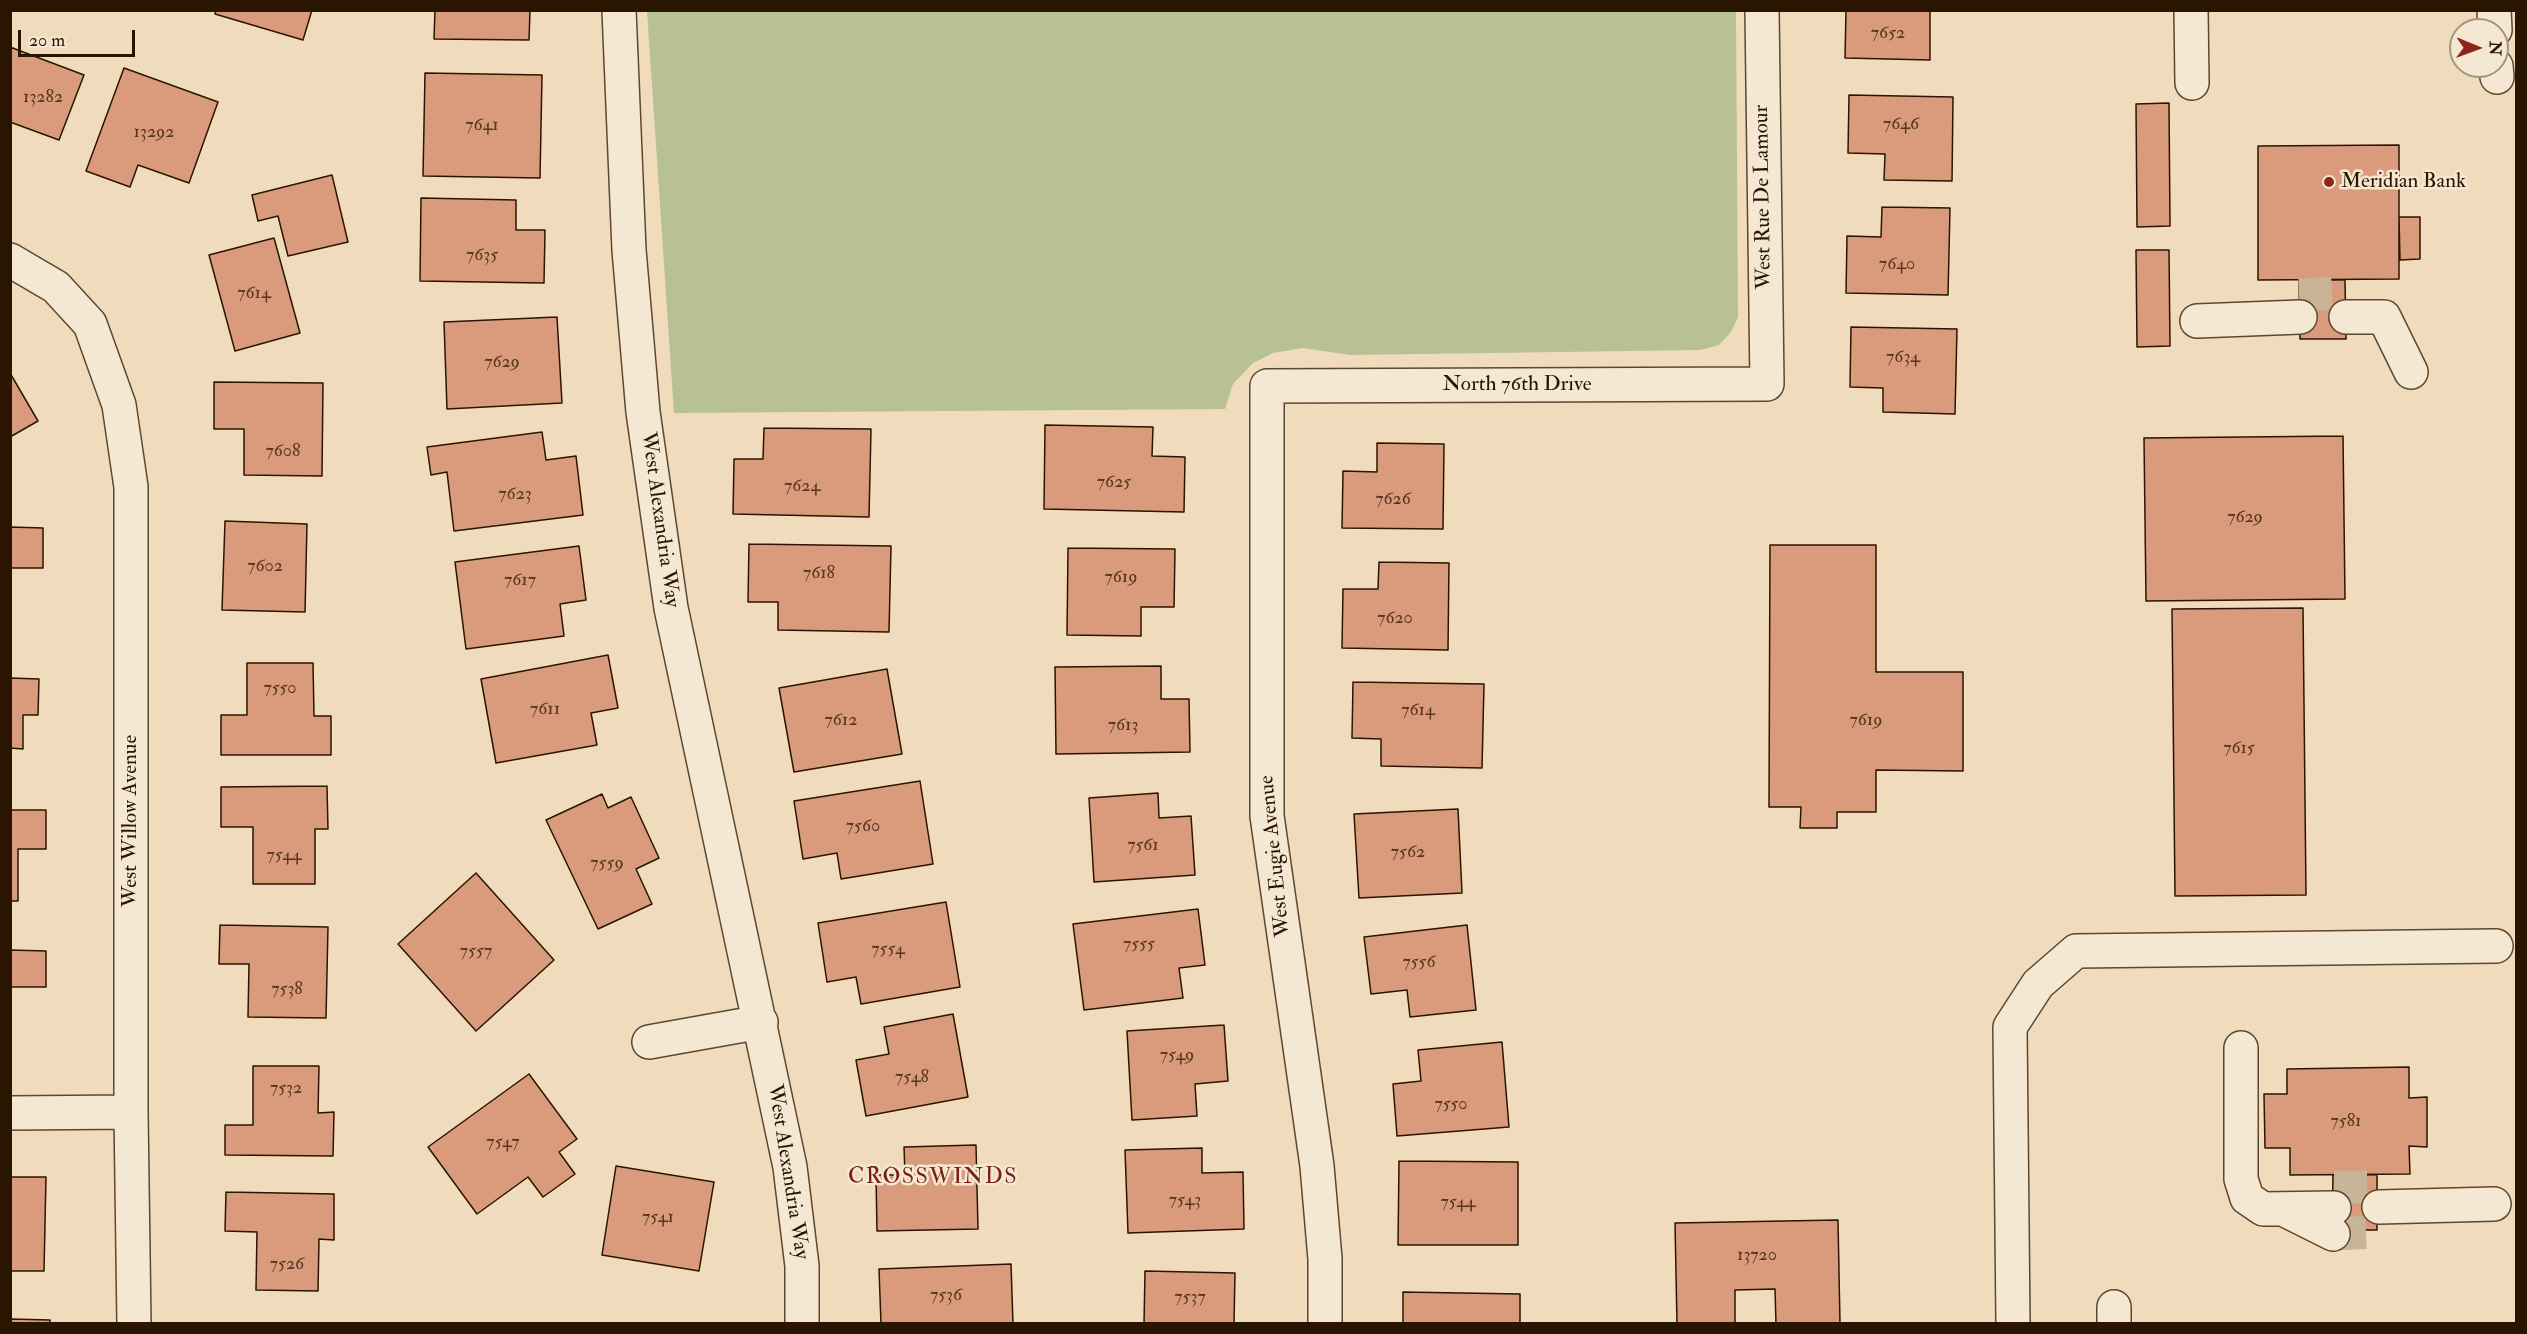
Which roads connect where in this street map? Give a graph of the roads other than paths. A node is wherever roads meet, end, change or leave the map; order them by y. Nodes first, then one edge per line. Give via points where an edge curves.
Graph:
1 (619, 10) edge
2 (1762, 10) edge
3 (2190, 10) edge
4 (2192, 83) dead end
5 (10, 260) edge
6 (2345, 305) tunnel mouth
7 (2290, 310) tunnel mouth
8 (2197, 321) dead end
9 (2411, 372) dead end
10 (1767, 384) joint
11 (1267, 386) joint
12 (2496, 946) dead end
13 (761, 1022) junction
14 (649, 1042) dead end
15 (2241, 1048) dead end
16 (131, 1112) junction
17 (10, 1113) edge
18 (2494, 1204) dead end
19 (2379, 1208) tunnel mouth
20 (2283, 1209) junction
21 (134, 1323) edge
22 (802, 1323) edge
23 (1325, 1323) edge
24 (2013, 1323) edge

1 - 13 street, West Alexandria Way via 629,250 643,412 671,608
2 - 10 street, West Rue De Lamour
3 - 4 street
5 - 16 street, West Willow Avenue via 56,287 90,324 119,405 131,487
6 - 9 street via 2384,317
7 - 8 street
10 - 11 street, North 76th Drive
11 - 23 street, West Eugie Avenue via 1268,816 1317,1166 1325,1259
12 - 24 street via 2076,951 2038,984 2010,1027
13 - 14 street
13 - 22 street, West Alexandria Way via 790,1167 802,1266
15 - 20 street via 2241,1179 2247,1198 2263,1209
16 - 17 street
16 - 21 street, West Willow Avenue
18 - 19 street
20 - 20 street via 2334,1210

